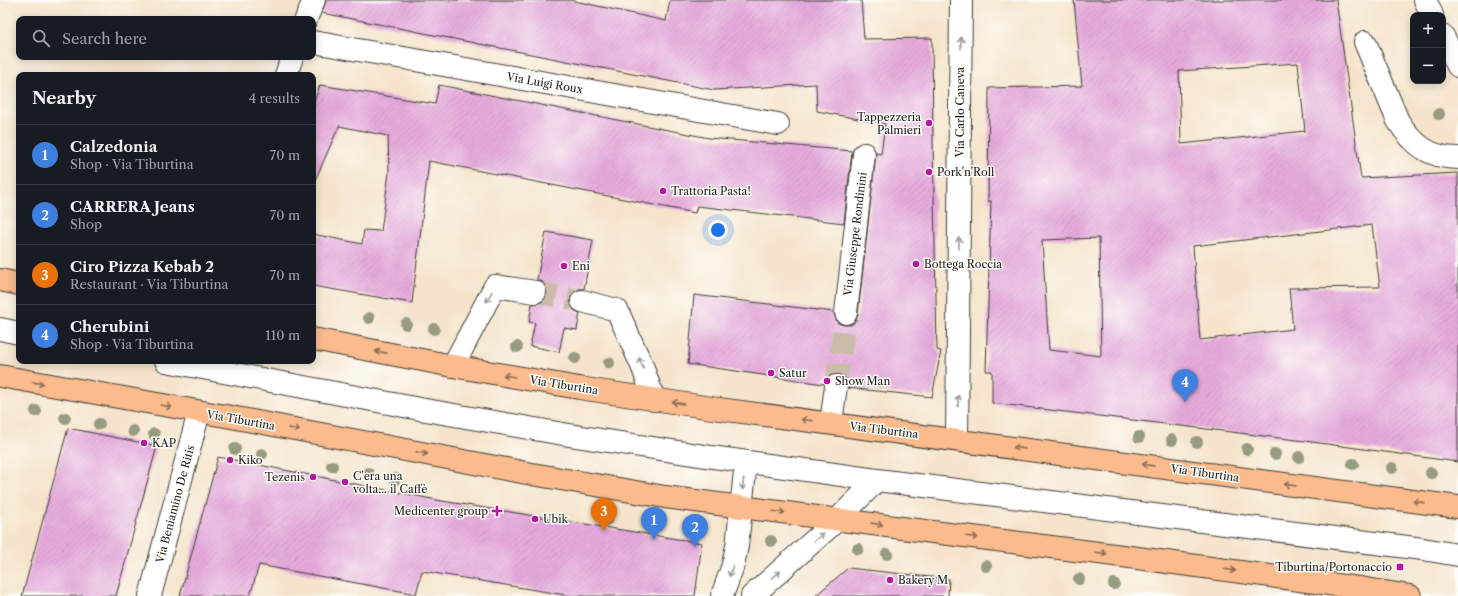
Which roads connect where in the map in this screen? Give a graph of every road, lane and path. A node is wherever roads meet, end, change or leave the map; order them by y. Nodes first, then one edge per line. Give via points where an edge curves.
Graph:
1 (314, 0) edge
2 (961, 0) edge
3 (1425, 0) edge
4 (1431, 12) edge
5 (307, 16) edge
6 (1365, 42) dead end
7 (1446, 42) edge
8 (316, 43) edge
9 (291, 60) edge
10 (1458, 66) edge
11 (287, 72) edge
12 (778, 124) dead end
13 (864, 154) dead end
14 (1458, 158) edge
15 (0, 280) edge
16 (16, 283) edge
17 (535, 292) tunnel mouth
18 (582, 302) tunnel mouth
19 (846, 313) tunnel mouth
20 (0, 329) edge
21 (16, 332) edge
22 (316, 340) edge
23 (182, 364) edge
24 (453, 366) junction
25 (0, 376) edge
26 (836, 386) tunnel mouth
27 (654, 400) junction
28 (199, 412) junction
29 (831, 423) junction
30 (957, 440) junction
31 (746, 462) junction
32 (878, 480) junction
33 (741, 507) junction
34 (1458, 507) edge
35 (838, 519) junction
36 (1458, 555) edge
37 (150, 596) edge
38 (722, 596) edge
39 (752, 596) edge
40 (1410, 596) edge

1 - 5 street
30 -> 2 street, Via Carlo Caneva
3 - 4 street
6 - 14 street via 1398,121 1413,141 1423,149
7 - 10 street
8 - 12 street, Via Luigi Roux
9 - 11 street
13 - 19 street, Via Giuseppe Rondinini
15 - 16 main road
17 -> 24 street via 495,286
27 -> 18 street via 617,310
20 - 21 street
24 -> 22 main road, Via Tiburtina
23 - 31 street via 569,435
27 -> 24 main road, Via Tiburtina
25 -> 28 main road, Via Tiburtina
26 - 29 street
29 -> 27 main road, Via Tiburtina
28 -> 33 main road, Via Tiburtina via 539,475 665,497
28 - 37 street, Via Beniamino De Ritis
29 - 30 main road, Via Tiburtina
34 -> 30 main road, Via Tiburtina
31 - 32 street
31 -> 33 street
32 - 35 street
32 - 36 street
33 -> 35 main road, Via Tiburtina
33 -> 38 street via 733,565
39 -> 35 street
35 -> 40 main road, Via Tiburtina

